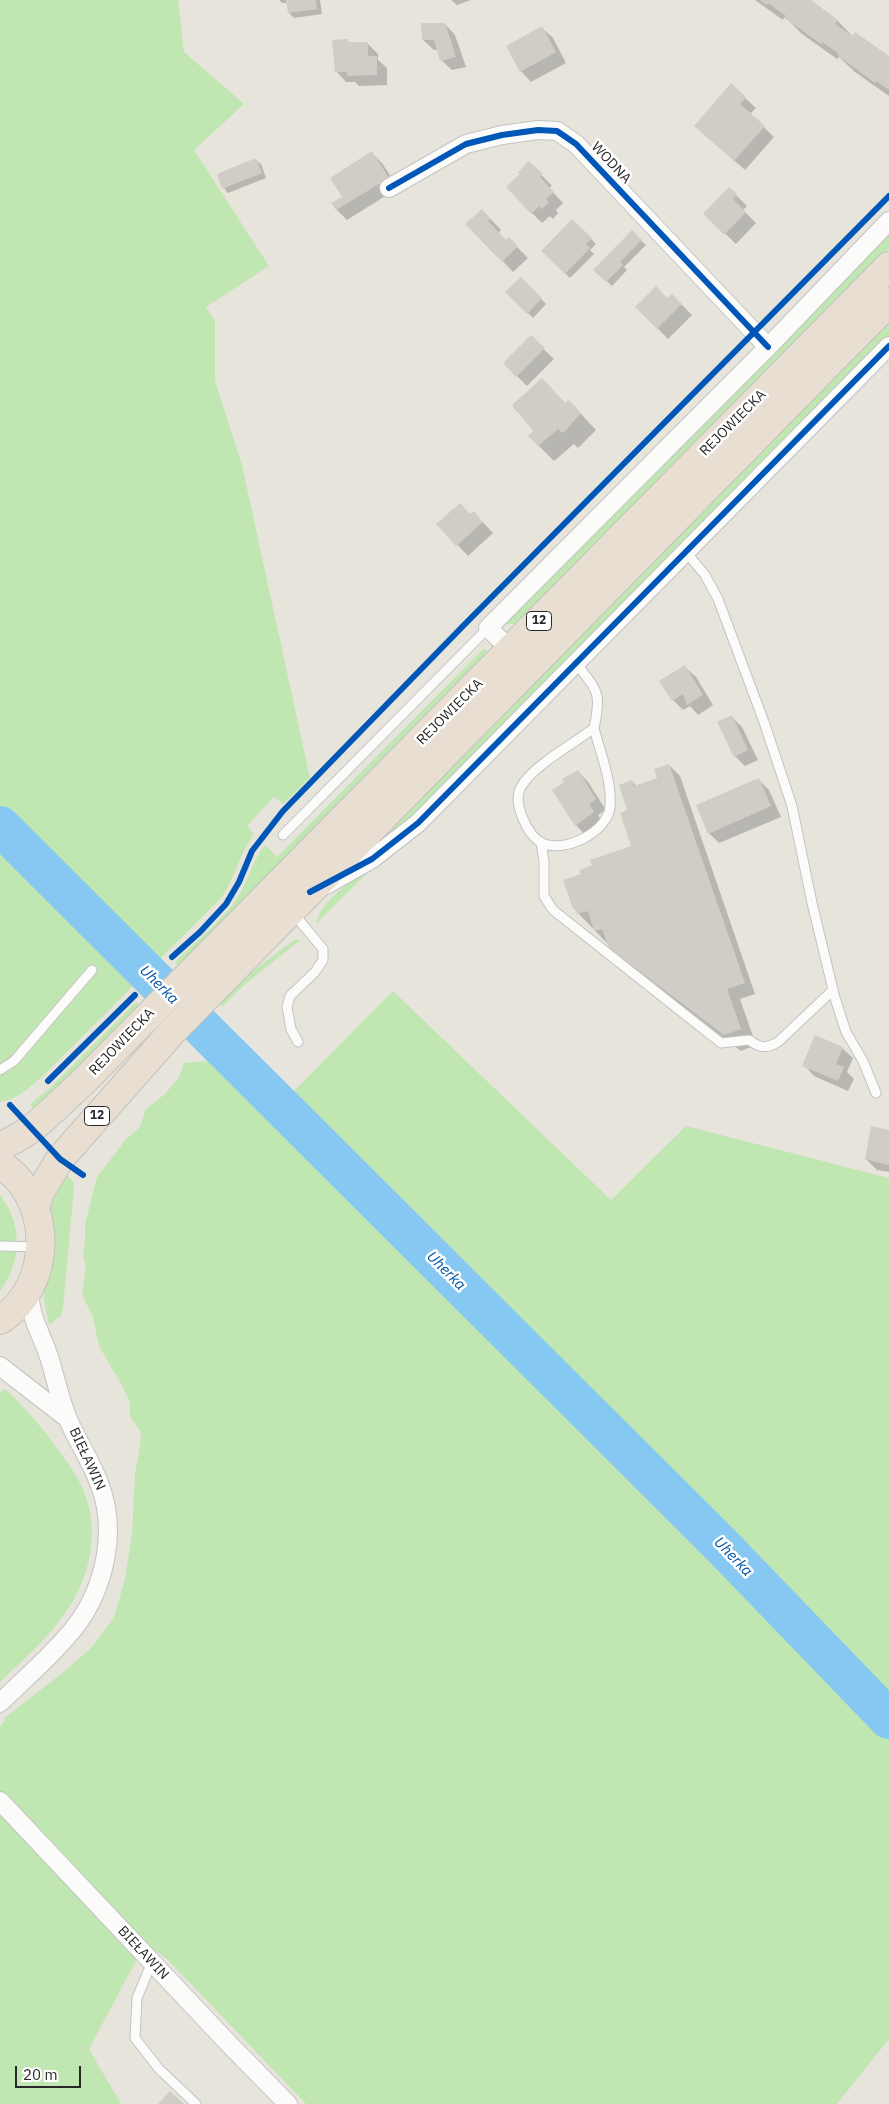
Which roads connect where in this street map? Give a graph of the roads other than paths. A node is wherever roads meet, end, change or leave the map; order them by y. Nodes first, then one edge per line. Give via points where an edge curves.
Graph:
1 (389, 188) dead end
2 (889, 221) edge
3 (889, 266) edge
4 (889, 302) edge
5 (889, 346) edge
6 (768, 347) junction
7 (686, 552) junction
8 (488, 628) junction
9 (511, 650) junction
10 (576, 662) junction
11 (594, 728) junction
12 (283, 835) dead end
13 (541, 843) junction
14 (300, 902) junction
15 (92, 970) dead end
16 (833, 990) junction
17 (298, 1042) dead end
18 (0, 1070) edge
19 (876, 1093) dead end
20 (0, 1146) edge
21 (0, 1164) edge
22 (35, 1208) junction
23 (0, 1246) edge
24 (41, 1247) junction
25 (31, 1285) junction
26 (0, 1320) edge
27 (0, 1366) edge
28 (67, 1418) junction
29 (0, 1703) edge
30 (0, 1801) edge
31 (152, 1962) junction
32 (196, 2104) edge
33 (288, 2104) edge

1 - 6 street, WODNA via 466,144 502,135 557,131 576,144
2 - 6 street
3 - 9 highway, REJOWIECKA / 12
4 - 14 highway, REJOWIECKA / 12
5 - 7 street
6 - 8 street
7 - 10 street
7 - 16 lane via 705,575 718,599 764,722 792,806
8 - 9 street
8 - 12 lane
9 - 20 highway, REJOWIECKA / 12 via 83,1082 31,1129
10 - 11 lane via 596,690 599,703
10 - 14 street via 418,822 372,859
11 - 13 lane via 549,760 520,788 518,811
11 - 13 lane via 608,785 610,807 604,822 589,836 573,844 555,846
13 - 16 lane via 544,896 553,910 721,1042 749,1040 759,1047 768,1048
14 - 17 lane via 323,948 322,960 315,972 290,996 287,1007 291,1029
14 - 22 highway, REJOWIECKA / 12 via 172,1032 60,1158 40,1192
15 - 18 lane via 14,1061
16 - 19 lane via 846,1032
21 - 22 highway via 17,1178
22 - 24 highway
23 - 24 lane
24 - 25 highway
25 - 26 highway
25 - 28 street, BIEŁAWIN via 30,1308 44,1341
27 - 28 street, BIEŁAWIN
28 - 29 street, BIEŁAWIN via 104,1497 109,1529 104,1561 92,1598 75,1627
30 - 31 street, BIEŁAWIN
31 - 32 lane via 137,1998 135,2038 159,2069
31 - 33 street, BIEŁAWIN

